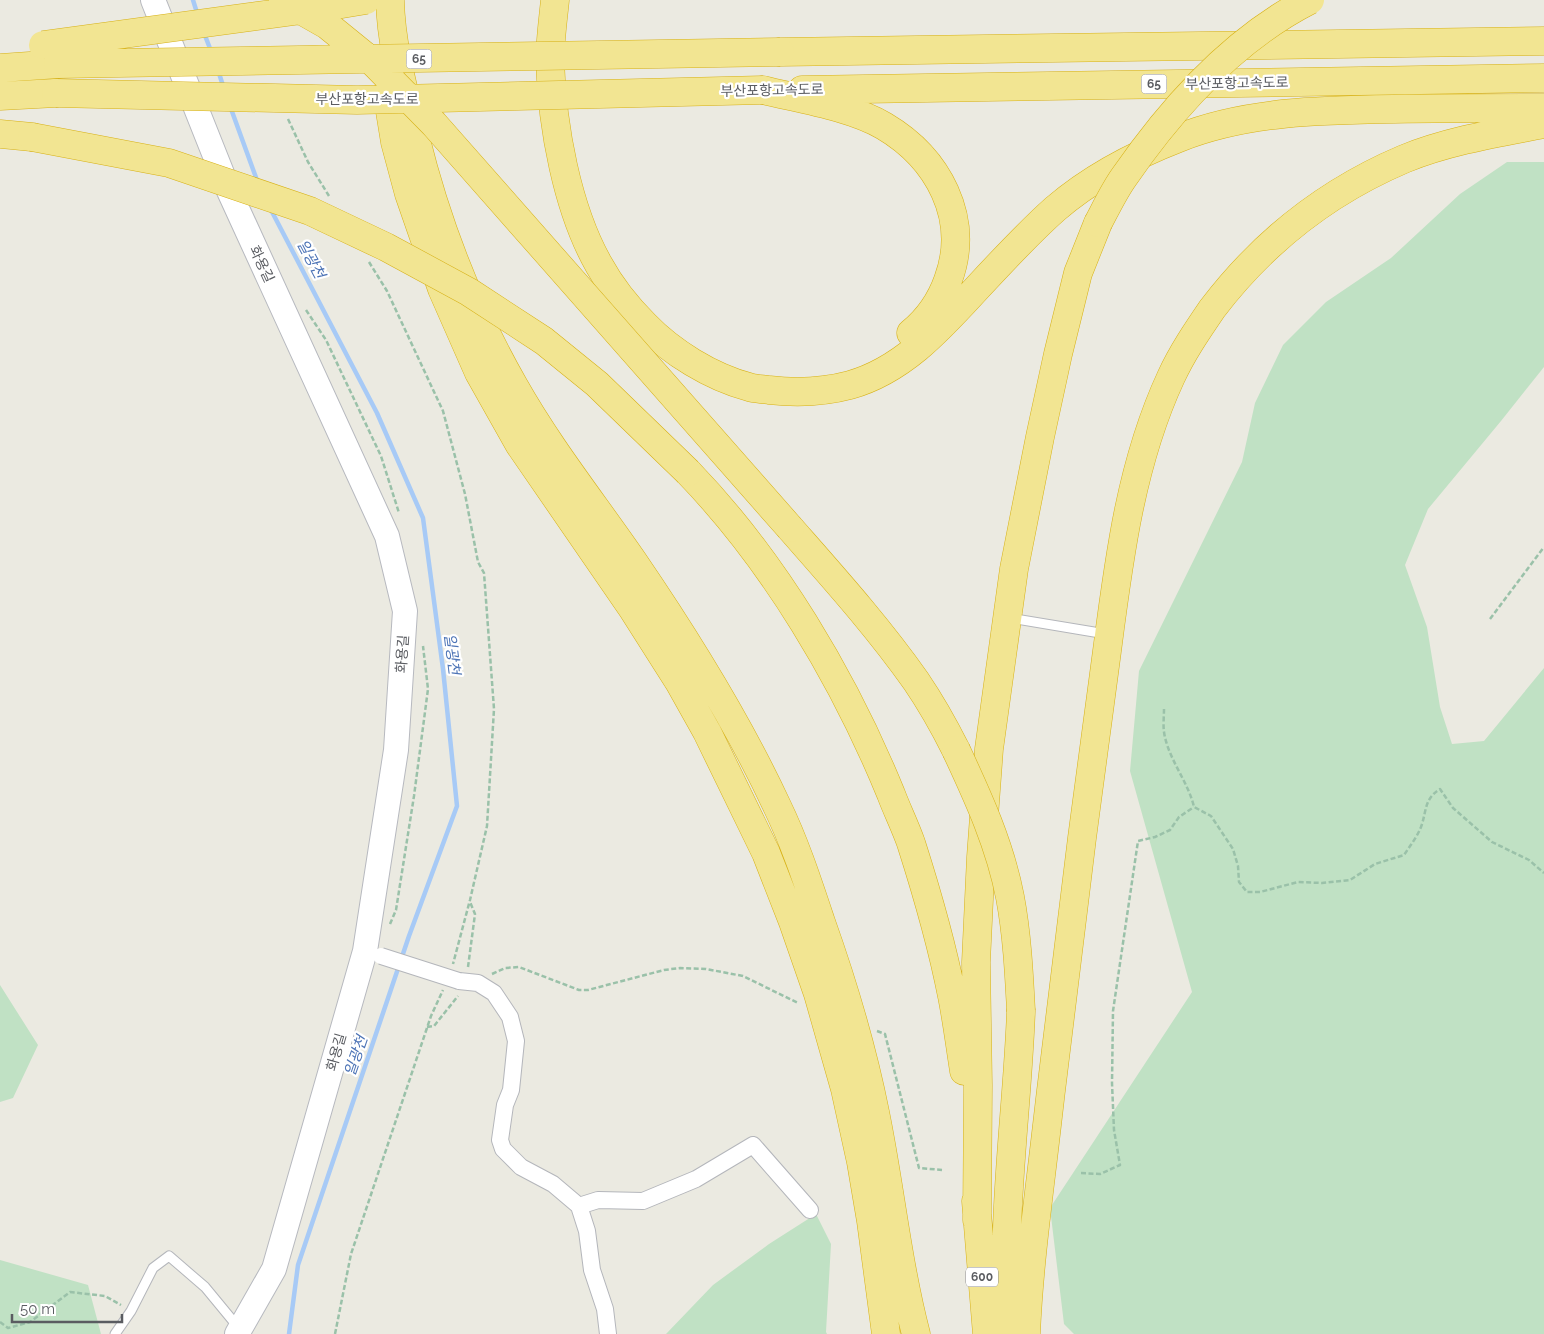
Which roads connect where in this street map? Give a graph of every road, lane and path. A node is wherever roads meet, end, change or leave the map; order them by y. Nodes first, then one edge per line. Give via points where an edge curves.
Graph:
1 (153, 0) edge
2 (283, 0) edge
3 (366, 0) edge
4 (374, 0) edge
5 (390, 0) edge
6 (555, 0) edge
7 (566, 0) edge
8 (1310, 0) edge
9 (1544, 42) edge
10 (0, 51) edge
11 (51, 55) junction
12 (0, 68) edge
13 (1544, 78) edge
14 (764, 90) junction
15 (0, 96) edge
16 (1544, 108) edge
17 (1544, 124) edge
18 (0, 134) edge
19 (1544, 547) edge
20 (1007, 618) junction
21 (1490, 619) dead end
22 (1109, 634) junction
23 (1164, 709) dead end
24 (1194, 807) junction
25 (1544, 873) edge
26 (470, 900) dead end
27 (373, 954) junction
28 (467, 982) junction
29 (800, 1004) dead end
30 (427, 1027) dead end
31 (876, 1031) dead end
32 (942, 1170) dead end
33 (1081, 1172) dead end
34 (580, 1206) junction
35 (810, 1210) dead end
36 (977, 1220) junction
37 (131, 1311) junction
38 (0, 1322) edge
39 (238, 1332) edge
40 (115, 1334) edge
41 (608, 1334) edge
42 (886, 1334) edge
43 (916, 1334) edge
44 (987, 1334) edge
45 (1010, 1334) edge
46 (1026, 1334) edge

1 - 27 main road, 화용길 via 229,191 387,536 405,611 396,750
2 - 45 highway, bridge via 327,25 375,64 434,124 853,602 916,680 941,721 987,819 1010,896 1016,939 1022,1011 1009,1195 1007,1300
3 - 11 highway, bridge
4 - 42 highway via 395,142 409,194 442,289 479,373 519,444 679,682 766,852 793,922 845,1089 867,1196
5 - 43 highway via 398,69 423,169 439,222 489,340 542,433 652,589 709,677 745,740 779,810 811,891 840,975 876,1117 905,1293
6 - 16 highway via 550,59 564,174 597,262 612,286 656,337 704,370 750,388 822,391 881,373 924,343 1057,207 1090,182 1179,137 1251,118 1304,112
7 - 14 highway via 562,49 568,135 601,238 623,278 656,315 695,344 738,366 770,376 826,377 873,359 916,328 932,311 944,292 956,253 954,218 940,180 905,140 859,114
8 - 20 highway, bridge via 1253,35 1200,83 1123,178 1098,223 1078,273 1058,354
9 - 11 highway, 65, bridge via 780,52
10 - 11 highway
11 - 12 highway, 65
13 - 14 highway, 부산포항고속도로 / 65
14 - 15 highway, 부산포항고속도로 / 65, bridge via 357,100 56,93
17 - 22 highway via 1443,146 1406,158 1369,176 1312,209 1284,232 1221,298 1176,366 1153,420 1136,477
18 - 36 highway, bridge via 169,163 310,211 386,246 469,292 544,341 597,384 712,497 779,586 851,704 910,841 932,912 952,996 967,1092
19 - 21 path
20 - 22 lane
20 - 36 highway via 989,749 981,857 976,962
22 - 46 highway via 1032,1243
23 - 24 path via 1164,732 1171,755
24 - 25 path via 1211,816 1233,849 1239,882 1247,892 1260,892 1298,882 1350,880 1375,864 1404,855 1421,828 1426,805 1440,788 1453,808 1492,842 1529,860
24 - 33 path via 1179,817 1170,830 1155,838 1138,841 1113,1011 1112,1092 1120,1165 1100,1174
26 - 28 path via 475,914
27 - 28 street, bridge
27 - 39 main road, 화용길 via 274,1270
28 - 29 path via 505,968 519,967 578,990 588,990 680,968 743,976
28 - 30 path via 434,1026
28 - 34 street via 494,993 510,1017 516,1041 511,1090 500,1140 503,1149 521,1167 553,1184
31 - 32 path via 886,1034 919,1168
34 - 35 street via 598,1200 643,1200 696,1179 753,1145
34 - 41 street
36 - 44 highway, 600
37 - 38 path via 105,1296 70,1292 30,1322 8,1328
37 - 39 lane via 153,1268 170,1256 205,1287
37 - 40 lane

